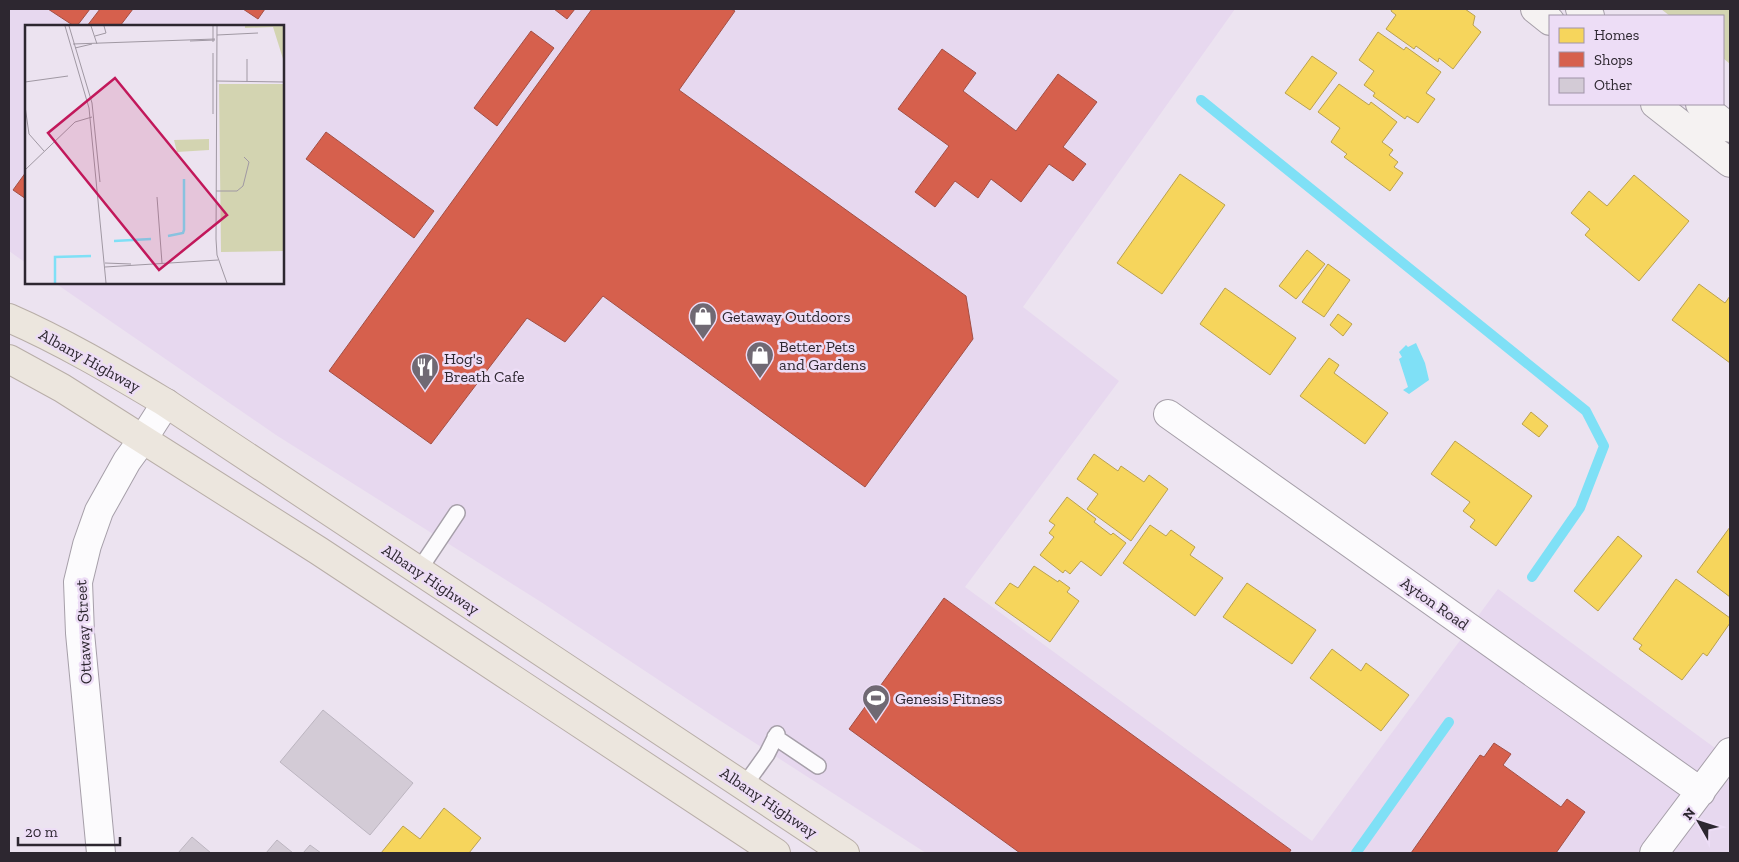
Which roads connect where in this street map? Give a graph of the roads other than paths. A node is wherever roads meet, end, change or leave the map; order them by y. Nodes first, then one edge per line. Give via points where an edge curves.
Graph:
1 (1535, 9) edge
2 (1549, 19) edge
3 (1656, 105) edge
4 (1701, 105) edge
5 (1730, 128) edge
6 (1730, 163) edge
7 (9, 318) edge
8 (9, 359) edge
9 (166, 402) junction
10 (1168, 414) dead end
11 (143, 439) junction
12 (457, 513) dead end
13 (419, 570) junction
14 (1730, 752) edge
15 (818, 766) dead end
16 (744, 786) junction
17 (1701, 792) junction
18 (101, 853) edge
19 (776, 853) edge
20 (845, 853) edge
21 (1654, 853) edge

1 - 2 main road
3 - 6 main road
4 - 5 main road
7 - 9 highway, Albany Highway via 89,357
8 - 11 highway
9 - 11 street, Ottaway Street
9 - 13 highway, Albany Highway
10 - 17 street, Ayton Road
11 - 18 street, Ottaway Street via 99,511 78,582
11 - 19 highway via 319,551
12 - 13 lane
13 - 16 highway, Albany Highway
14 - 17 street
15 - 16 lane via 776,736
16 - 20 highway, Albany Highway
17 - 21 street

